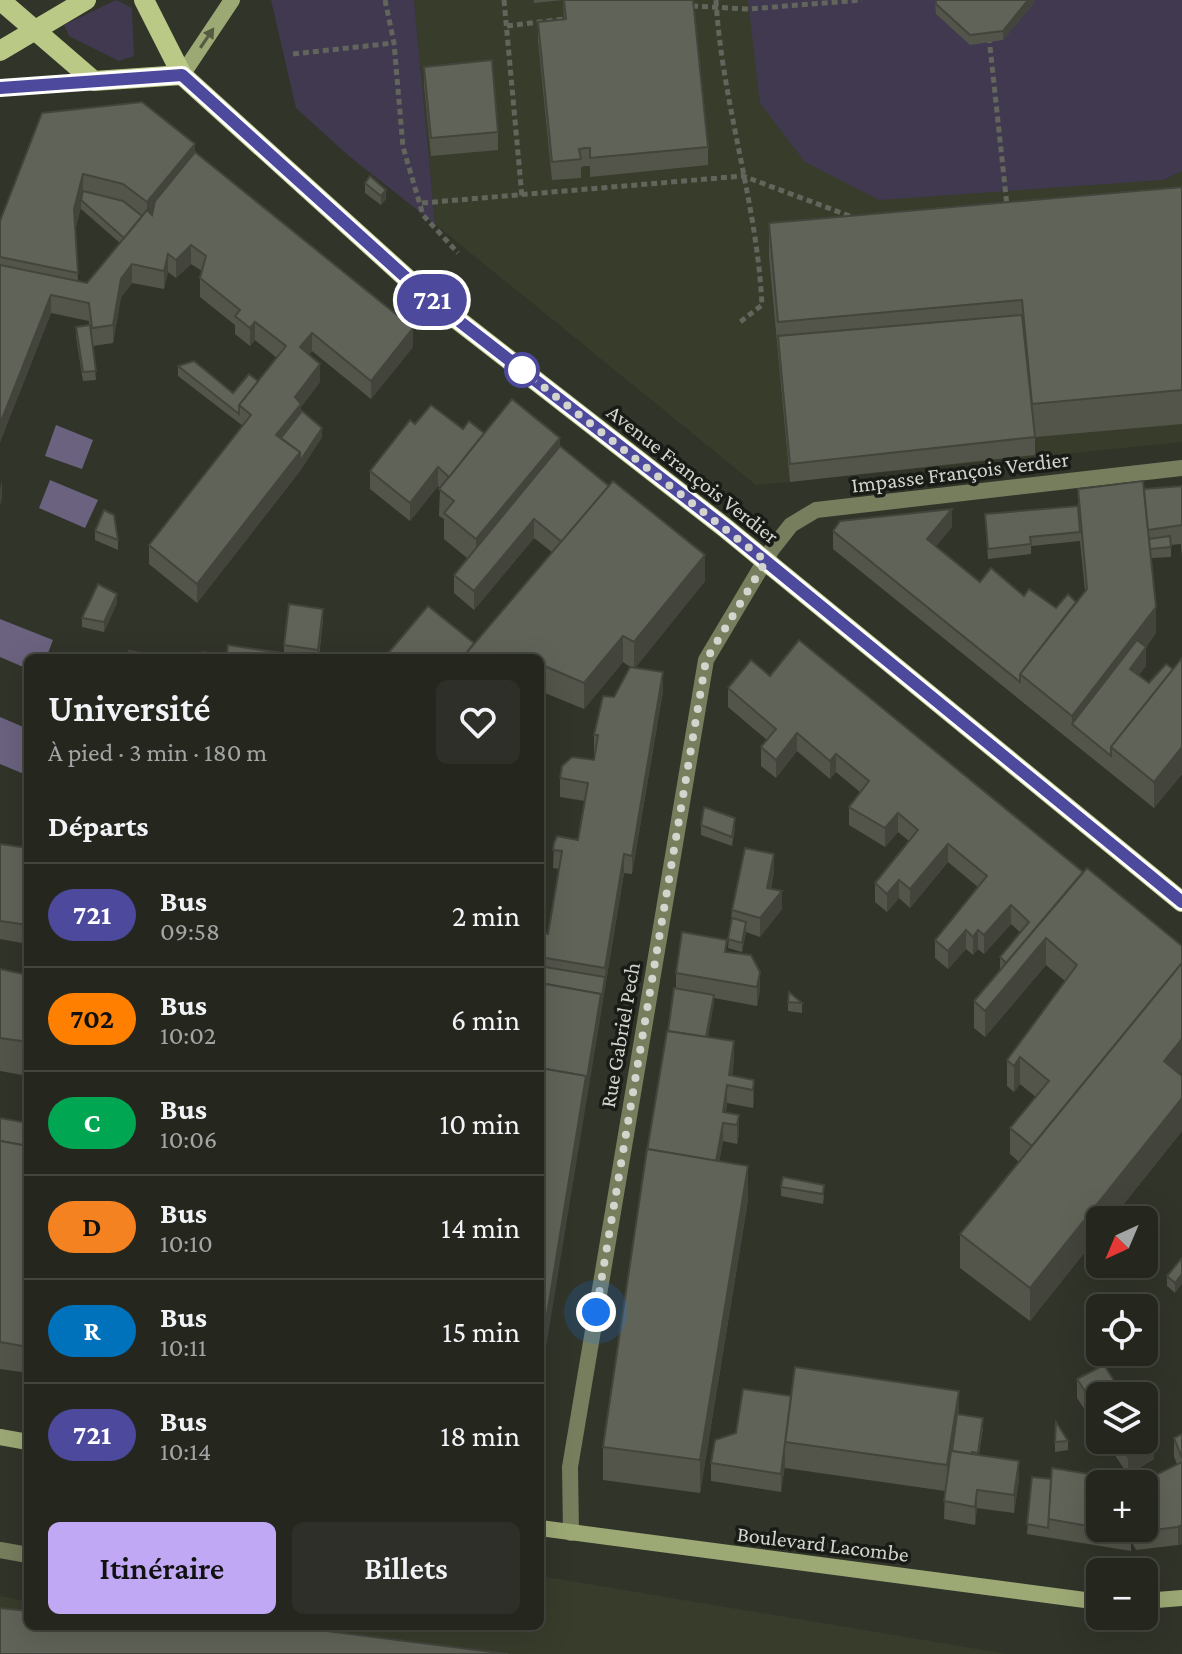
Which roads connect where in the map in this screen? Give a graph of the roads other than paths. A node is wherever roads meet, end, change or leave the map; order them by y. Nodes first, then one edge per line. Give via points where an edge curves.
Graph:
1 (0, 0) edge
2 (86, 0) edge
3 (144, 0) edge
4 (232, 0) edge
5 (35, 30) junction
6 (0, 51) edge
7 (182, 75) junction
8 (94, 81) junction
9 (0, 88) edge
10 (1182, 468) edge
11 (766, 561) junction
12 (1182, 902) edge
13 (0, 1437) edge
14 (24, 1441) edge
15 (544, 1529) edge
16 (571, 1533) junction
17 (0, 1550) edge
18 (24, 1554) edge
19 (1182, 1598) edge
20 (1086, 1600) edge
21 (1158, 1600) edge

1 - 5 main road
2 - 5 main road
3 - 7 main road
7 -> 4 main road
5 - 6 main road
5 - 8 main road
7 - 8 main road
7 - 11 main road, Avenue François Verdier via 423,293
8 - 9 main road
10 - 11 street, Impasse François Verdier via 816,510 791,525
11 - 12 main road, Avenue François Verdier
11 - 16 street, Rue Gabriel Pech via 706,660 570,1467
13 - 14 main road
15 - 16 main road, Boulevard Lacombe
16 - 20 main road, Boulevard Lacombe
17 - 18 street
19 - 21 main road

